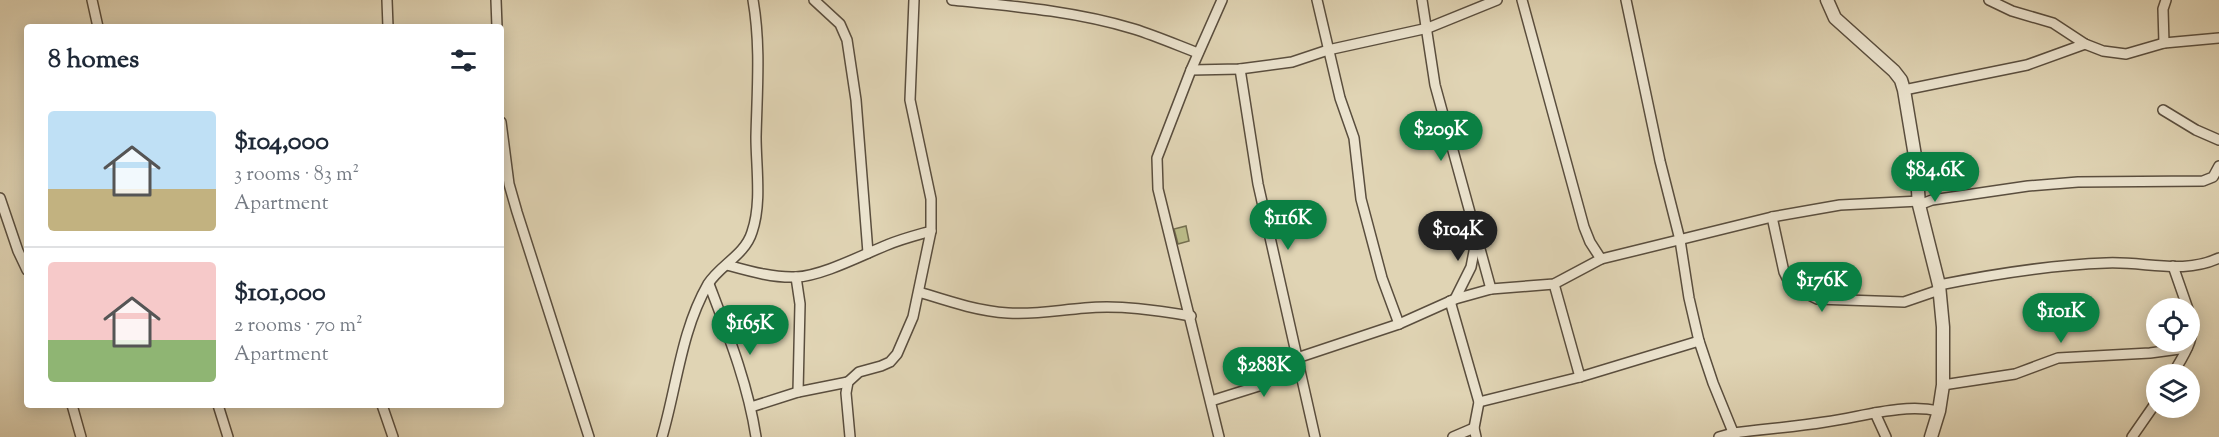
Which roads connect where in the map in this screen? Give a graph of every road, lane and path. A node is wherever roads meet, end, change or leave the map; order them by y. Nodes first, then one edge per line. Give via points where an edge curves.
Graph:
1 (92, 0) edge
2 (387, 0) edge
3 (496, 0) edge
4 (753, 0) edge
5 (814, 0) edge
6 (914, 0) edge
7 (952, 0) edge
8 (1222, 0) edge
9 (1317, 0) edge
10 (1422, 0) edge
11 (1497, 0) edge
12 (1522, 0) edge
13 (1626, 0) edge
14 (1827, 0) edge
15 (1989, 0) edge
16 (2166, 0) edge
17 (97, 24) edge
18 (388, 24) edge
19 (497, 24) edge
20 (1428, 28) junction
21 (2219, 38) edge
22 (2164, 43) junction
23 (2085, 44) junction
24 (1328, 50) junction
25 (1198, 53) junction
26 (1240, 69) junction
27 (1191, 70) junction
28 (1904, 90) junction
29 (2163, 110) dead end
30 (2218, 142) edge
31 (504, 145) edge
32 (2219, 166) edge
33 (0, 198) edge
34 (1920, 203) junction
35 (1772, 217) junction
36 (1474, 227) junction
37 (932, 231) junction
38 (1680, 240) junction
39 (868, 253) junction
40 (2219, 258) edge
41 (1601, 259) junction
42 (24, 264) edge
43 (728, 265) junction
44 (2173, 266) junction
45 (796, 277) junction
46 (709, 284) junction
47 (1554, 284) junction
48 (1939, 287) junction
49 (1491, 289) junction
50 (918, 292) junction
51 (2184, 298) edge
52 (1452, 300) junction
53 (1191, 316) junction
54 (1399, 324) junction
55 (1699, 341) junction
56 (2158, 352) edge
57 (1297, 358) junction
58 (1580, 377) junction
59 (848, 382) junction
60 (1943, 385) junction
61 (798, 392) junction
62 (1211, 401) junction
63 (1479, 402) junction
64 (751, 407) junction
65 (73, 408) edge
66 (219, 408) edge
67 (383, 408) edge
68 (1939, 411) junction
69 (1875, 413) junction
70 (2146, 417) edge
71 (1475, 433) edge
72 (1734, 435) edge
73 (81, 437) edge
74 (228, 437) edge
75 (393, 437) edge
76 (589, 437) edge
77 (662, 437) edge
78 (756, 437) edge
79 (850, 437) edge
80 (1219, 437) edge
81 (1315, 437) edge
82 (1453, 437) edge
83 (1719, 437) edge
84 (1886, 437) edge
85 (1931, 437) edge
86 (2132, 437) edge

1 - 17 street
2 - 18 street
3 - 19 street
4 - 43 street via 759,62 755,214 752,233
5 - 39 street via 840,24 847,40 856,100
6 - 37 street via 909,100 931,199
7 - 25 street via 1044,11 1133,29
8 - 25 street
9 - 24 street
10 - 20 street
11 - 20 street
12 - 41 street via 1584,227
13 - 38 street
14 - 28 street via 1836,18 1894,71
15 - 23 street via 2053,23
16 - 22 street
20 - 24 street
20 - 36 street via 1436,85
21 - 22 street
22 - 23 street via 2126,54
23 - 28 street via 2028,65
24 - 26 street via 1292,62
24 - 54 street via 1354,138 1361,199
25 - 27 street
26 - 27 street
26 - 57 street via 1258,184
27 - 53 street via 1157,158 1158,189
28 - 34 street
29 - 30 street
31 - 76 street via 514,203
32 - 34 street via 2213,177 2204,181 2078,182
33 - 42 street
34 - 35 street via 1840,205
34 - 48 street
35 - 38 street
35 - 48 street via 1789,282 1817,299 1904,302
36 - 49 street
36 - 52 street via 1476,245 1471,267
37 - 39 street
37 - 50 street
38 - 41 street
38 - 55 street
39 - 45 street
40 - 44 street via 2197,266
41 - 47 street
43 - 45 street
43 - 46 street
44 - 48 street via 2109,262 2037,268
44 - 51 street
45 - 61 street via 800,304
46 - 64 street
46 - 77 street via 686,337
47 - 49 street
47 - 58 street
48 - 60 street
49 - 52 street
50 - 53 street via 968,308 1006,313 1120,307
50 - 59 street via 897,354 890,362 859,372
52 - 54 street
52 - 63 street
53 - 62 street
54 - 57 street
55 - 58 street
55 - 72 street
56 - 60 street via 2058,358 2015,374
57 - 62 street via 1262,385
57 - 81 street
58 - 63 street
59 - 61 street
59 - 79 street
60 - 68 street
61 - 64 street
62 - 80 street
63 - 71 street
64 - 78 street
65 - 73 street
66 - 74 street
67 - 75 street
68 - 69 street via 1927,408
68 - 85 street
69 - 72 street
69 - 84 street
70 - 86 street
71 - 82 street
72 - 83 street

